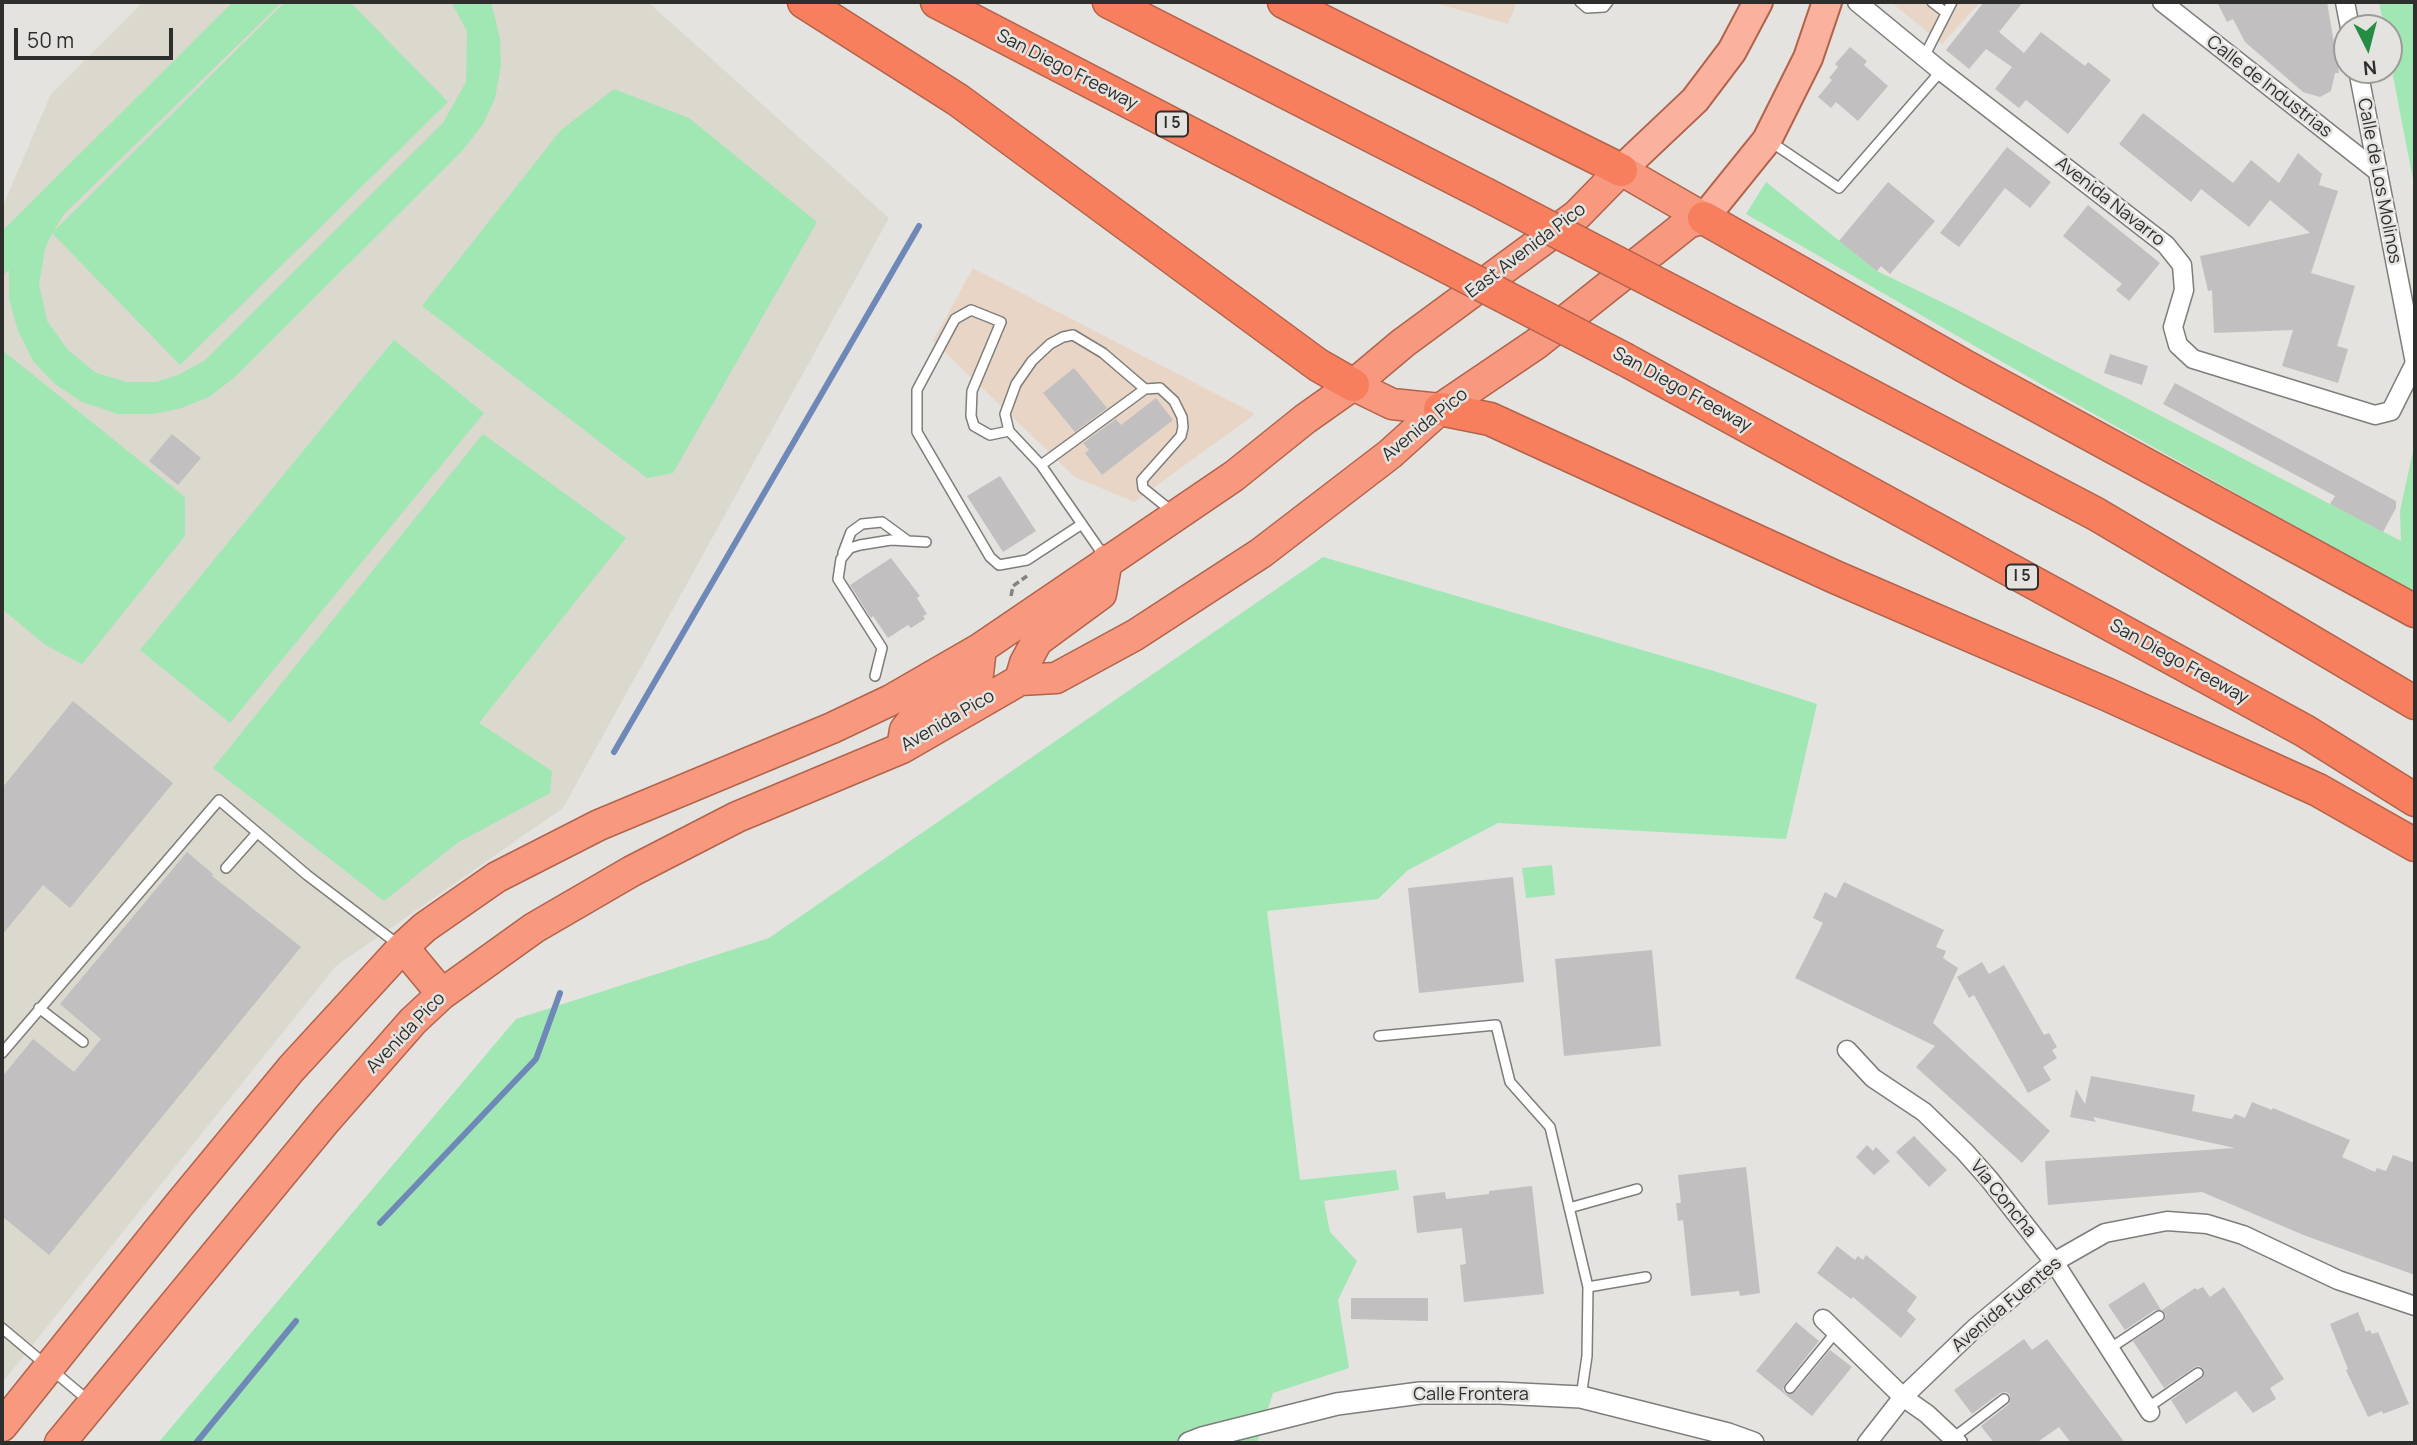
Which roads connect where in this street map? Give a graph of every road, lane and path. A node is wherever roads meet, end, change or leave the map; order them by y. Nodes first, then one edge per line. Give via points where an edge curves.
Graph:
1 (804, 2) edge
2 (937, 2) edge
3 (1109, 2) edge
4 (1284, 2) edge
5 (1580, 2) edge
6 (1608, 2) edge
7 (1758, 2) edge
8 (1827, 2) edge
9 (1857, 2) edge
10 (1932, 2) edge
11 (1952, 2) edge
12 (2162, 2) edge
13 (1945, 12) junction
14 (1924, 57) junction
15 (1941, 71) junction
16 (2361, 84) edge
17 (1767, 140) junction
18 (1621, 170) junction
19 (2377, 171) junction
20 (1704, 218) junction
21 (1353, 385) junction
22 (1145, 389) junction
23 (1440, 409) junction
24 (2391, 411) joint
25 (1009, 431) junction
26 (1041, 465) junction
27 (1175, 515) junction
28 (1082, 524) junction
29 (908, 541) junction
30 (926, 542) dead end
31 (841, 559) junction
32 (1027, 560) junction
33 (1107, 560) junction
34 (1011, 601) dead end
35 (2415, 611) edge
36 (981, 648) junction
37 (875, 676) dead end
38 (1020, 680) junction
39 (2415, 703) edge
40 (902, 748) junction
41 (2415, 800) edge
42 (257, 833) junction
43 (2415, 845) edge
44 (226, 868) dead end
45 (403, 947) junction
46 (442, 994) junction
47 (39, 1008) junction
48 (1379, 1037) dead end
49 (83, 1042) dead end
50 (1847, 1050) dead end
51 (2, 1053) edge
52 (1637, 1189) dead end
53 (1569, 1208) junction
54 (2053, 1262) junction
55 (1646, 1277) dead end
56 (1588, 1287) junction
57 (2415, 1306) edge
58 (2158, 1315) dead end
59 (1823, 1319) dead end
60 (2, 1328) edge
61 (1836, 1332) junction
62 (2109, 1349) junction
63 (50, 1366) junction
64 (2199, 1373) dead end
65 (1790, 1388) dead end
66 (1581, 1397) junction
67 (1903, 1397) junction
68 (2004, 1399) dead end
69 (93, 1404) junction
70 (2148, 1410) joint
71 (2, 1426) edge
72 (1955, 1441) edge
73 (60, 1443) edge
74 (1189, 1443) edge
75 (1753, 1443) edge
76 (1867, 1443) edge

1 - 21 highway via 958,100 1318,365
2 - 41 highway, San Diego Freeway / I 5, bridge via 1626,360 2305,731
3 - 39 highway, bridge via 2096,514
4 - 18 highway
5 - 6 lane via 1587,8 1604,7
7 - 18 main road, East Avenida Pico via 1732,51 1695,100
8 - 17 main road, Avenida Pico via 1808,58
9 - 14 street, Avenida Navarro
10 - 13 lane
11 - 13 lane
12 - 19 street, Calle de Industrias
13 - 14 lane
14 - 15 street, Avenida Navarro
15 - 17 lane via 1839,188
15 - 24 street, Avenida Navarro via 2166,244 2182,265 2184,290 2173,327 2178,345 2193,359 2375,415
16 - 19 street, Calle de Los Molinos
17 - 20 main road, Avenida Pico
18 - 20 highway
18 - 21 highway, East Avenida Pico via 1577,215
19 - 24 street, Calle de Los Molinos via 2415,363
20 - 23 highway, Avenida Pico via 1688,223 1536,344
20 - 35 highway via 1966,367
21 - 23 highway via 1392,404
21 - 27 highway
22 - 25 lane via 1103,353 1073,335 1063,337 1032,361 1016,384 1005,414
22 - 26 lane
22 - 27 lane via 1160,388 1182,417 1181,436 1142,480 1143,488
23 - 38 highway, Avenida Pico via 1390,454 1261,553 1135,635 1056,678
23 - 43 highway via 1490,419 1835,577 2106,694 2318,790
25 - 26 lane
25 - 32 lane via 990,435 974,426 972,391 1001,322 971,310 955,319 917,390 917,432 990,557 999,565
26 - 28 lane
27 - 33 highway
28 - 32 lane
28 - 33 lane
29 - 30 lane
29 - 31 lane via 860,545 850,548
29 - 31 lane via 881,522 862,524 851,532
31 - 37 lane via 838,579 882,648
32 - 34 path via 1029,574 1013,586
33 - 36 highway
33 - 38 highway via 1101,594 1037,641
36 - 40 highway via 978,674 924,706 905,730
36 - 45 highway via 891,700 598,825 497,877
38 - 40 highway, Avenida Pico
40 - 46 highway, Avenida Pico via 737,817 632,871 534,928
42 - 44 lane
42 - 45 lane
42 - 47 lane via 219,800
45 - 46 highway
45 - 63 highway via 291,1069
46 - 69 highway, Avenida Pico via 412,1021 327,1119
47 - 49 lane
47 - 51 lane
48 - 53 lane via 1496,1024 1510,1082 1550,1127
50 - 54 street, Via Concha via 1872,1078 1924,1112 1965,1152
52 - 53 lane
53 - 56 lane
54 - 57 street, Avenida Fuentes via 2105,1233 2167,1221 2207,1224 2243,1235 2338,1280
54 - 62 street, Via Concha
54 - 67 street, Avenida Fuentes
55 - 56 lane
56 - 66 lane
58 - 62 lane
59 - 61 street
60 - 63 lane
61 - 65 lane
61 - 67 street
62 - 70 street, Via Concha
63 - 69 lane
63 - 71 highway
64 - 70 lane
66 - 74 street, Calle Frontera via 1420,1394 1337,1404
66 - 75 street, Calle Frontera
67 - 72 street
67 - 76 street, Avenida Fuentes
68 - 72 lane
69 - 73 highway, Avenida Pico

